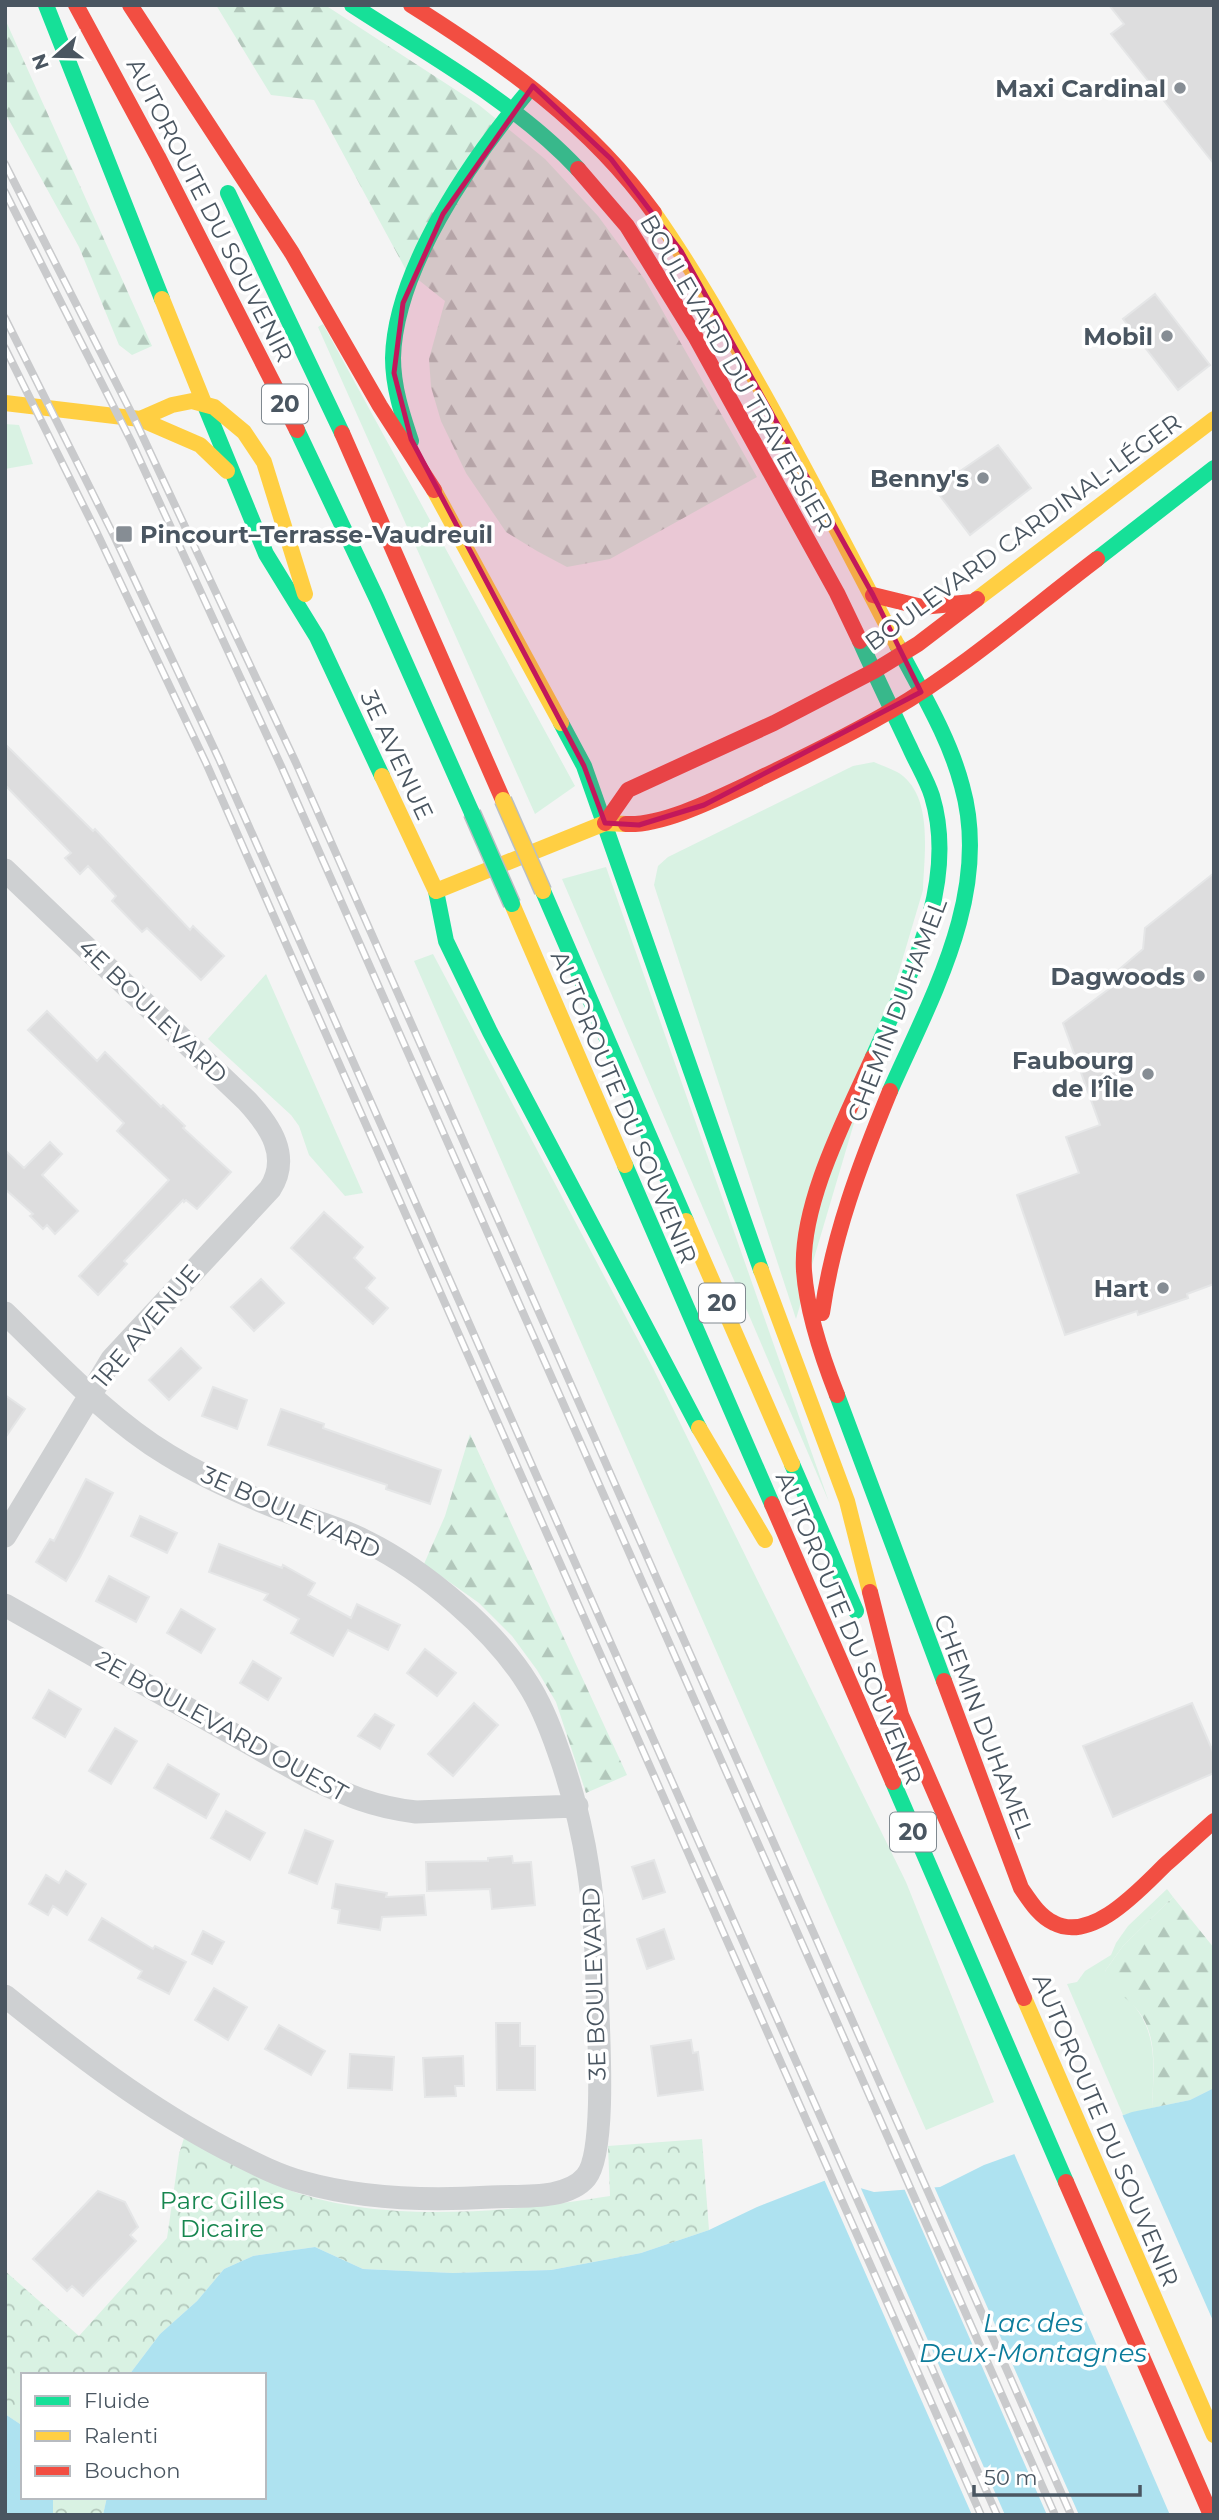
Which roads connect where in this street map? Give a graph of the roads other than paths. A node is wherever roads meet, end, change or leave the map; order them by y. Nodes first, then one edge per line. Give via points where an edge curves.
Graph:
1 (46, 5) edge
2 (76, 5) edge
3 (130, 5) edge
4 (352, 5) edge
5 (411, 5) edge
6 (518, 74) junction
7 (533, 86) junction
8 (511, 111) junction
9 (205, 149) dead end
10 (222, 181) dead end
11 (5, 403) edge
12 (204, 403) junction
13 (140, 419) junction
14 (1214, 419) edge
15 (1214, 468) edge
16 (422, 469) junction
17 (236, 481) junction
18 (873, 595) junction
19 (975, 601) junction
20 (317, 637) junction
21 (902, 655) junction
22 (874, 671) junction
23 (921, 692) junction
24 (893, 710) junction
25 (605, 823) junction
26 (5, 870) edge
27 (436, 891) junction
28 (279, 1164) joint
29 (5, 1313) edge
30 (821, 1346) junction
31 (89, 1393) junction
32 (5, 1536) edge
33 (5, 1605) edge
34 (839, 1661) junction
35 (901, 1715) junction
36 (576, 1806) junction
37 (1214, 1821) edge
38 (5, 1996) edge
39 (1214, 2435) edge
40 (1211, 2515) edge

1 - 12 main road
2 - 34 main road, AUTOROUTE DU SOUVENIR / 20, bridge via 174,186 390,625
3 - 9 main road, AUTOROUTE DU SOUVENIR
3 - 16 main road via 292,253
4 - 8 main road, BOULEVARD DU TRAVERSIER
5 - 6 main road, BOULEVARD DU TRAVERSIER
6 - 7 main road, BOULEVARD DU TRAVERSIER
6 - 8 main road
7 - 8 main road
7 - 18 main road, BOULEVARD DU TRAVERSIER via 611,159 681,251
8 - 16 main road via 443,214 403,303 394,349 395,386
8 - 22 main road, BOULEVARD DU TRAVERSIER via 567,157 600,193 655,269 838,593
10 - 35 main road, AUTOROUTE DU SOUVENIR / 20, bridge via 363,477
11 - 13 main road, 3E AVENUE
12 - 13 main road, 3E AVENUE via 189,401
12 - 17 main road, 3E AVENUE
12 - 20 main road, 3E AVENUE via 238,425 260,453
13 - 17 main road, 3E AVENUE via 200,445
14 - 19 main road, BOULEVARD CARDINAL-LÉGER
15 - 23 main road
16 - 25 main road via 576,750
17 - 20 main road, 3E AVENUE via 266,554
18 - 19 main road via 909,607
18 - 21 main road, BOULEVARD DU TRAVERSIER
19 - 21 main road, BOULEVARD CARDINAL-LÉGER
20 - 27 main road, 3E AVENUE
21 - 22 main road, BOULEVARD CARDINAL-LÉGER
21 - 23 main road, BOULEVARD DU TRAVERSIER
22 - 24 main road, BOULEVARD DU TRAVERSIER
22 - 25 main road, BOULEVARD CARDINAL-LÉGER via 628,790
23 - 24 main road
23 - 30 main road, CHEMIN DUHAMEL via 965,796 971,842 968,885 933,995 835,1238 824,1290
24 - 25 main road via 704,805 639,825
24 - 30 main road, CHEMIN DUHAMEL via 932,795 940,832 939,871 927,925 909,974 837,1138 812,1210 804,1268
25 - 27 main road
25 - 35 main road via 748,1236 848,1501
26 - 28 street, 4E BOULEVARD via 247,1101 276,1141
27 - 34 main road, 3E AVENUE via 446,941 491,1032 712,1452
28 - 31 street, 1RE AVENUE via 270,1189 135,1333
29 - 31 street, 3E BOULEVARD
30 - 37 main road, CHEMIN DUHAMEL via 962,1735 1021,1888 1039,1914 1062,1926 1102,1921
31 - 32 street, 1RE AVENUE
31 - 36 street, 3E BOULEVARD via 165,1454 216,1481 368,1542 458,1605 529,1685 552,1733
33 - 36 street, 2E BOULEVARD OUEST via 352,1798 416,1812
34 - 40 main road, AUTOROUTE DU SOUVENIR / 20
35 - 39 main road, AUTOROUTE DU SOUVENIR / 20
36 - 38 street, 3E BOULEVARD via 592,1884 598,2072 593,2165 570,2189 465,2199 370,2194 298,2181 190,2130 118,2083

